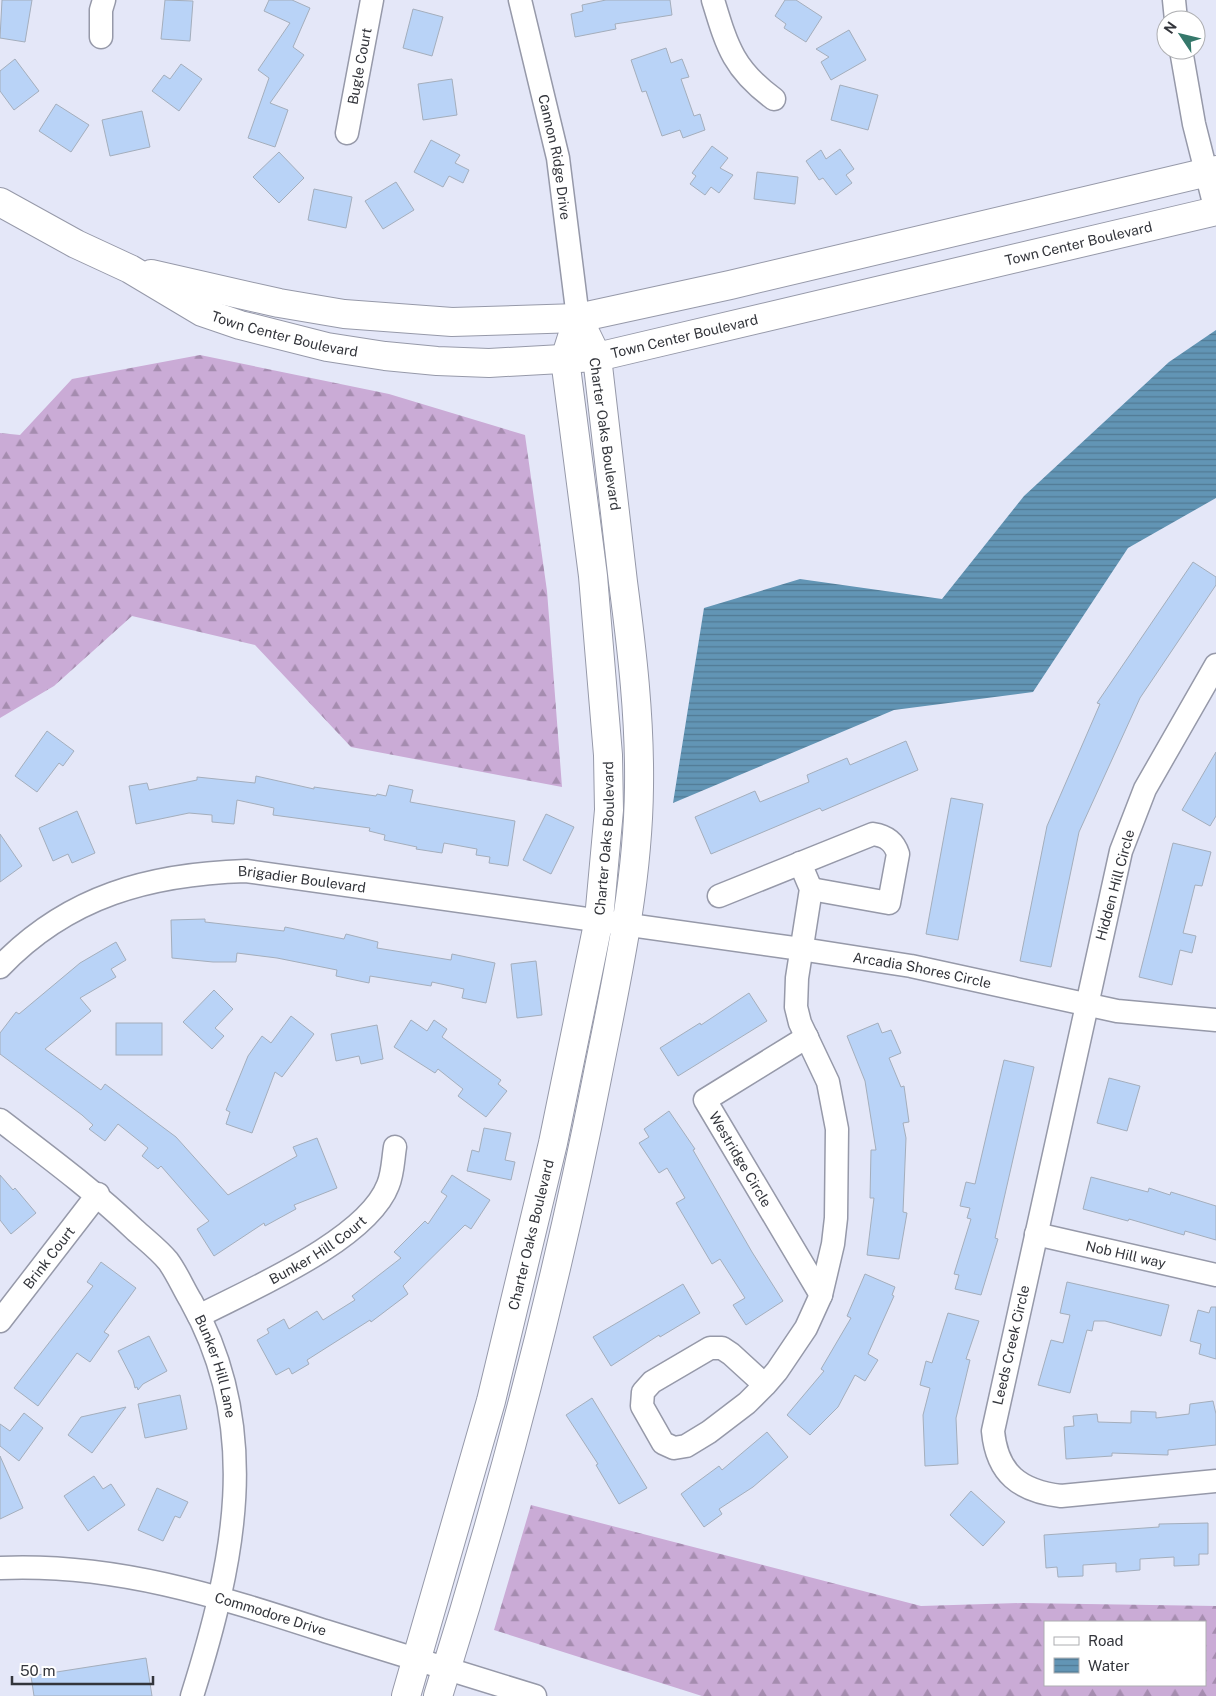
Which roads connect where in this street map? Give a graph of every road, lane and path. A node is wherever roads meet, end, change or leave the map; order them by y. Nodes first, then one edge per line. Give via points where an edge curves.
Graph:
1 (104, 0) edge
2 (372, 0) edge
3 (520, 0) edge
4 (713, 0) edge
5 (101, 37) dead end
6 (1182, 60) edge
7 (774, 99) dead end
8 (347, 133) dead end
9 (1211, 171) edge
10 (0, 202) edge
11 (1216, 211) edge
12 (130, 270) junction
13 (578, 318) junction
14 (596, 357) junction
15 (565, 359) junction
16 (1216, 665) edge
17 (800, 863) junction
18 (811, 889) junction
19 (719, 896) dead end
20 (599, 919) junction
21 (628, 923) junction
22 (801, 949) junction
23 (0, 967) edge
24 (1087, 1004) junction
25 (1216, 1020) edge
26 (807, 1037) junction
27 (0, 1120) edge
28 (395, 1147) dead end
29 (98, 1194) junction
30 (1036, 1234) junction
31 (1216, 1275) edge
32 (821, 1295) junction
33 (199, 1316) junction
34 (0, 1321) edge
35 (765, 1385) junction
36 (1216, 1481) edge
37 (0, 1568) edge
38 (220, 1598) junction
39 (417, 1660) junction
40 (447, 1669) junction
41 (192, 1696) edge
42 (406, 1696) edge
43 (438, 1696) edge
44 (535, 1696) edge

1 - 5 street
2 - 8 street, Bugle Court
3 - 13 street, Cannon Ridge Drive via 558,158
4 - 7 street via 738,66 753,84
6 - 9 street via 1194,124
9 - 11 street
9 - 13 street, Town Center Boulevard
10 - 12 street, Town Center Boulevard
11 - 14 street, Town Center Boulevard
12 - 13 street, Town Center Boulevard via 344,314 452,322
12 - 15 street, Town Center Boulevard via 202,312 327,347 437,361
13 - 14 street, Charter Oaks Boulevard
13 - 15 street, Charter Oaks Boulevard
14 - 15 street, Town Center Boulevard
14 - 21 street, Charter Oaks Boulevard via 638,721 636,855
15 - 20 street, Charter Oaks Boulevard via 593,576 605,701 608,810
16 - 24 street, Hidden Hill Circle via 1133,817 1121,851
17 - 18 street
17 - 18 street via 873,834 896,846 898,854 889,903
17 - 19 street
18 - 22 street
20 - 21 street, Brigadier Boulevard
20 - 23 street, Brigadier Boulevard via 283,874 198,872 110,893 66,915 19,947
20 - 39 street, Charter Oaks Boulevard via 553,1143 491,1401
21 - 22 street, Arcadia Shores Circle
21 - 40 street, Charter Oaks Boulevard via 582,1153 526,1390
22 - 24 street, Arcadia Shores Circle via 911,966
22 - 26 street via 796,1007
24 - 25 street, Arcadia Shores Circle via 1167,1017
24 - 30 street, Leeds Creek Circle
26 - 32 street via 828,1082 837,1129 836,1218
26 - 32 street, Westridge Circle via 705,1100
27 - 29 street, Bunker Hill Lane
28 - 33 street, Bunker Hill Court via 388,1185 369,1214 308,1259
29 - 33 street, Bunker Hill Lane via 168,1261
29 - 34 street, Brink Court
30 - 31 street, Nob Hill way
30 - 36 street, Leeds Creek Circle via 995,1417 994,1444 1008,1474 1021,1485 1061,1496
32 - 35 street via 792,1351
33 - 38 street, Bunker Hill Lane via 213,1346 228,1394 235,1444 235,1498
35 - 35 street via 709,1432 686,1446 674,1448 663,1443 642,1406 643,1392 652,1382 710,1348 722,1348 731,1354
37 - 38 street, Commodore Drive via 99,1572 185,1587
38 - 39 street, Commodore Drive
38 - 41 street, Bunker Hill Lane
39 - 40 street, Commodore Drive
39 - 42 street, Charter Oaks Boulevard
40 - 43 street, Charter Oaks Boulevard
40 - 44 street, Commodore Drive

